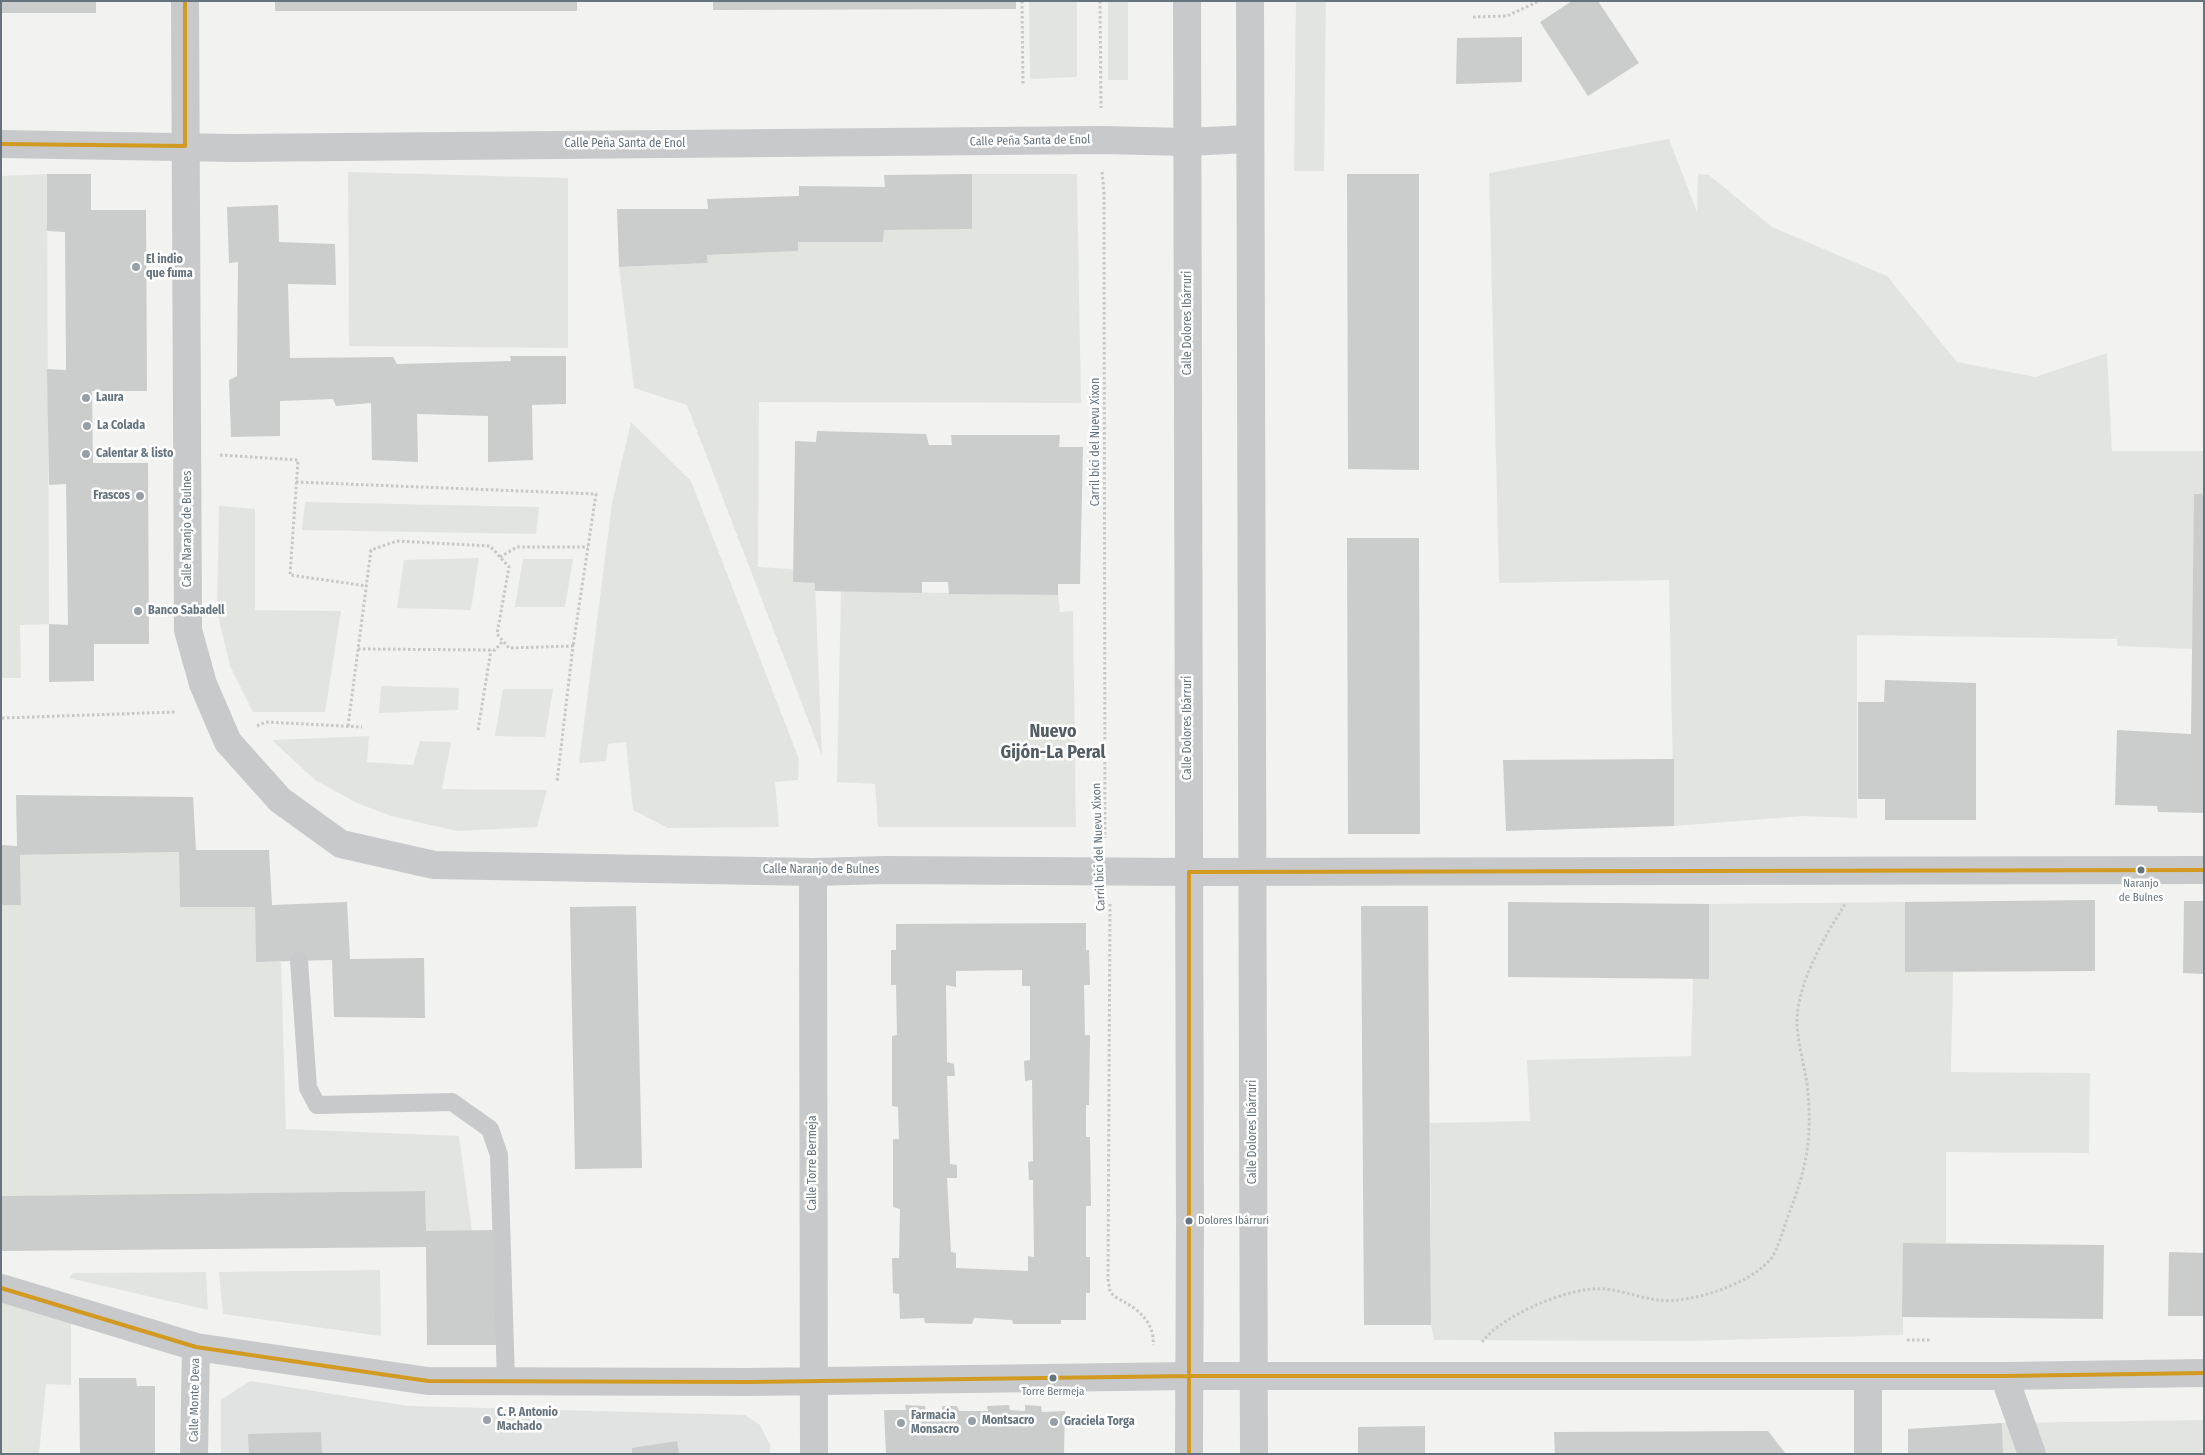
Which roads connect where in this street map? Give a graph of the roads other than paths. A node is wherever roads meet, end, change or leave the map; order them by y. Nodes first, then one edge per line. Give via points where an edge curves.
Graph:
1 (185, 1) edge
2 (1187, 1) edge
3 (1250, 1) edge
4 (1249, 139) junction
5 (1187, 142) junction
6 (1, 144) edge
7 (185, 146) junction
8 (2204, 870) edge
9 (1252, 871) junction
10 (813, 872) junction
11 (1189, 872) junction
12 (299, 961) dead end
13 (1, 1288) edge
14 (196, 1347) junction
15 (2204, 1373) edge
16 (1190, 1376) junction
17 (1254, 1376) junction
18 (1868, 1376) junction
19 (2004, 1376) junction
20 (506, 1381) junction
21 (814, 1381) junction
22 (194, 1454) edge
23 (814, 1454) edge
24 (1189, 1454) edge
25 (1254, 1454) edge
26 (1868, 1454) edge
27 (2032, 1454) edge

1 - 7 street, Calle Naranjo de Bulnes
2 - 5 street, Calle Dolores Ibárruri
3 - 4 street, Calle Dolores Ibárruri
4 - 5 street, Calle Peña Santa de Enol
4 - 9 street, Calle Dolores Ibárruri
5 - 7 street, Calle Peña Santa de Enol
5 - 11 street, Calle Dolores Ibárruri
6 - 7 street, Calle Peña Santa de Enol
7 - 10 street, Calle Naranjo de Bulnes via 188,630 203,684 228,742 253,772 280,800 341,844 434,865
8 - 9 street, Calle Naranjo de Bulnes
9 - 11 street, Calle Naranjo de Bulnes
9 - 17 street, Calle Dolores Ibárruri
10 - 11 street, Calle Naranjo de Bulnes
10 - 21 street, Calle Torre Bermeja
11 - 16 street, Calle Dolores Ibárruri
12 - 20 lane via 308,1088 317,1105 452,1102 490,1129 499,1155
13 - 14 street
14 - 20 street via 428,1381
14 - 22 street, Calle Monte Deva
15 - 19 street
16 - 17 street
16 - 21 street
16 - 24 street, Calle Dolores Ibárruri
17 - 18 street
17 - 25 street, Calle Dolores Ibárruri
18 - 19 street
18 - 26 street
19 - 27 street
20 - 21 street
21 - 23 street, Calle Torre Bermeja

